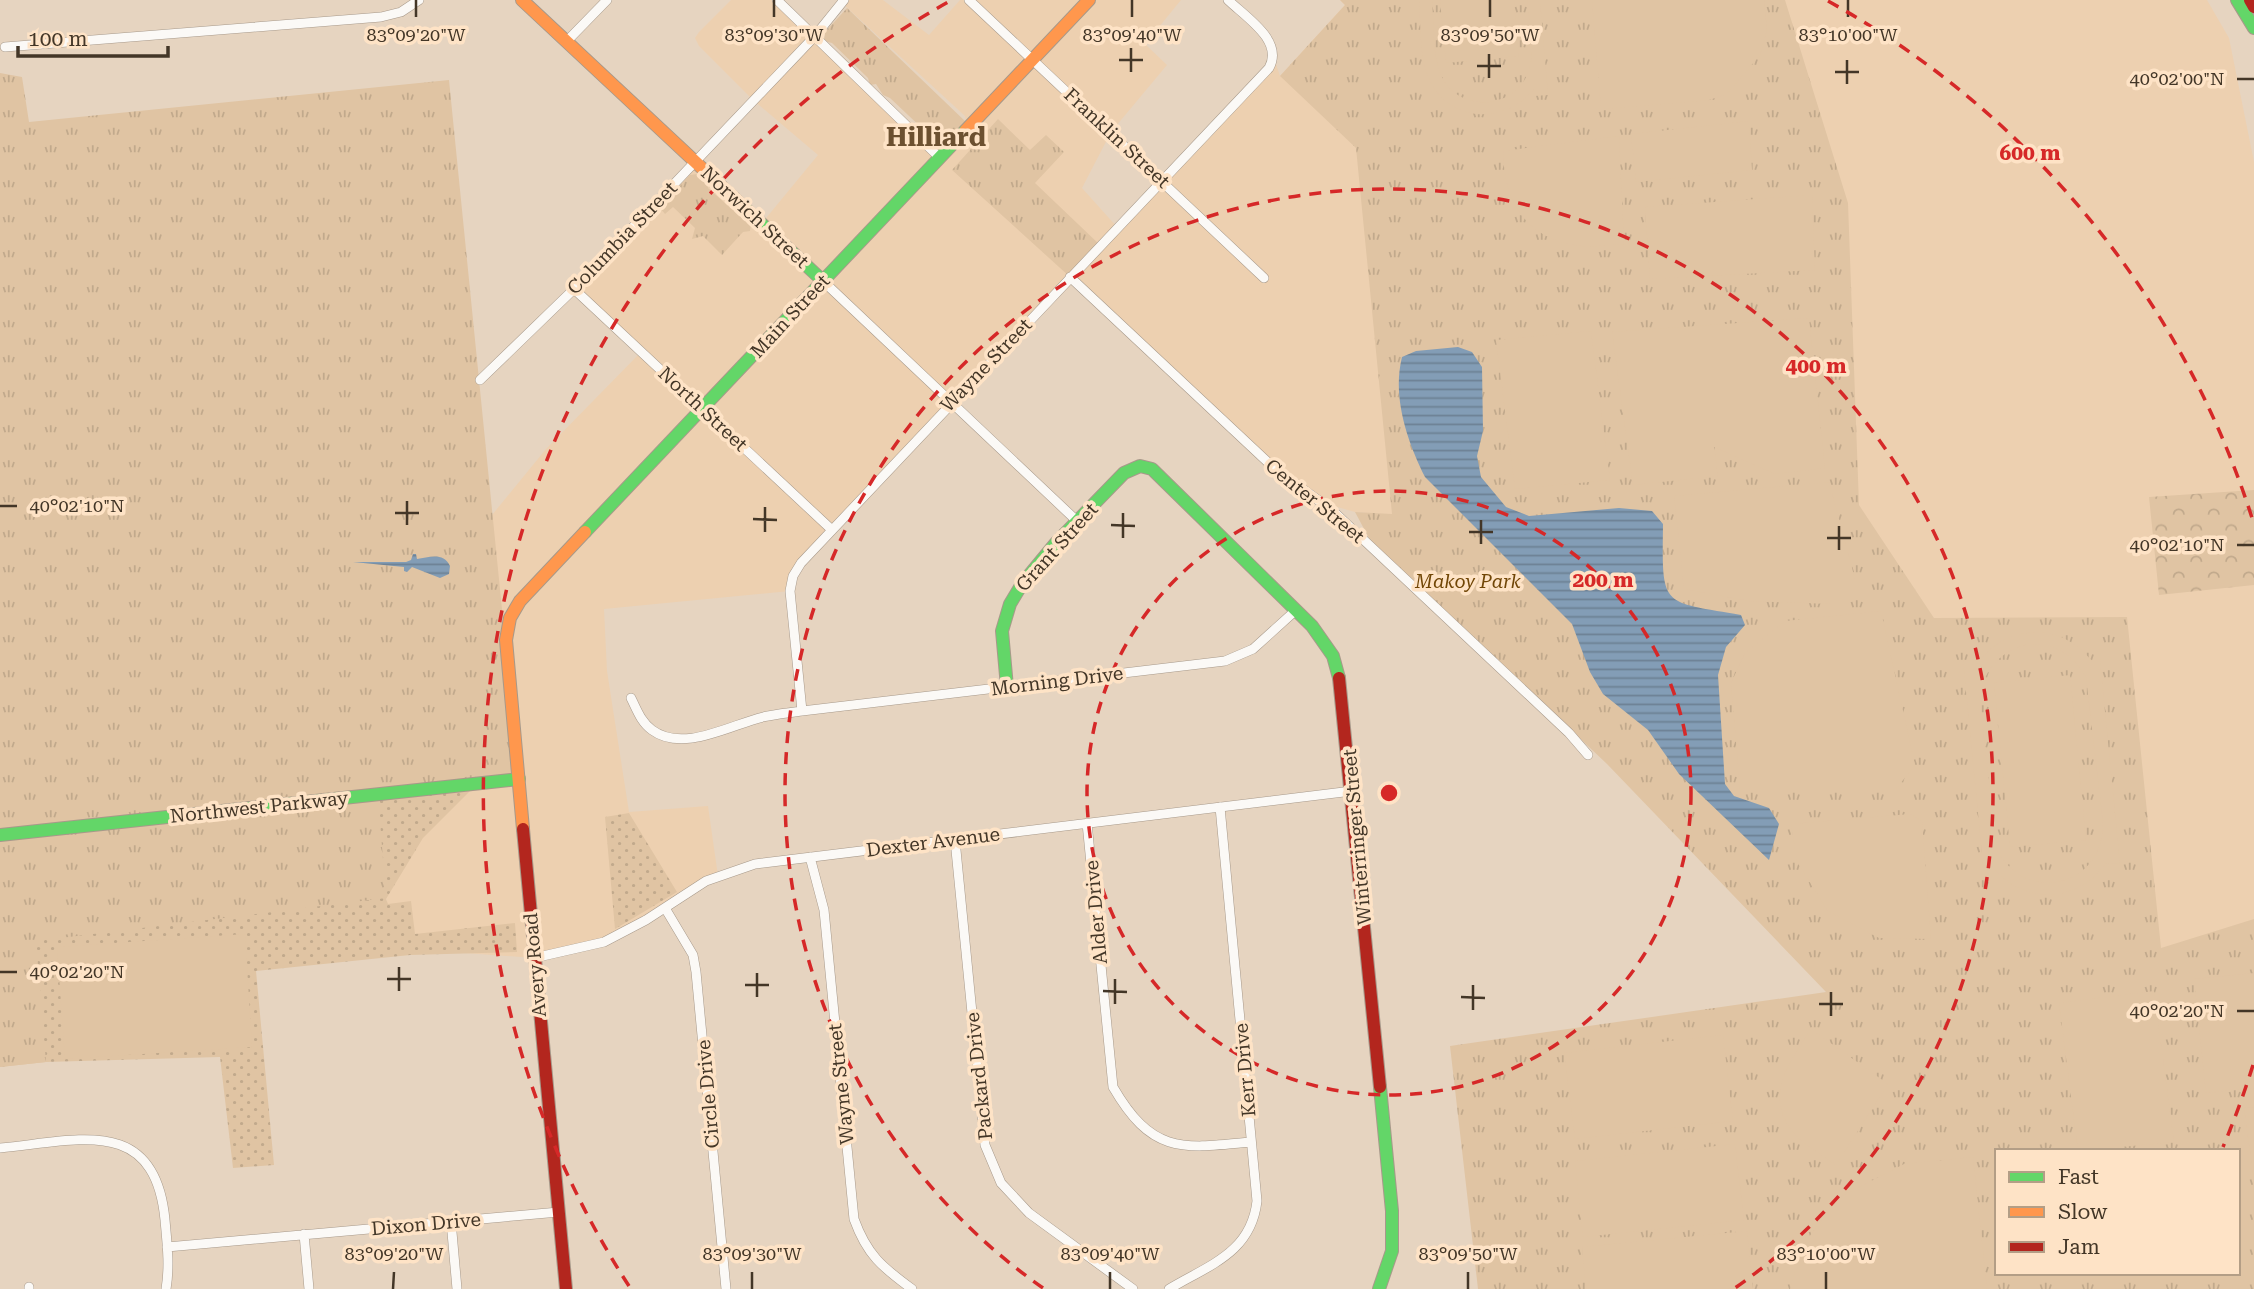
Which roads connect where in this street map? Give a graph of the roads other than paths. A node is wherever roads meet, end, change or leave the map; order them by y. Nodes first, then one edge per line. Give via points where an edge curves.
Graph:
1 (419, 0) edge
2 (522, 0) edge
3 (607, 0) edge
4 (776, 0) edge
5 (845, 0) edge
6 (969, 0) edge
7 (1089, 0) edge
8 (1228, 0) edge
9 (2237, 0) edge
10 (2250, 0) edge
11 (2254, 7) edge
12 (2254, 28) edge
13 (815, 36) junction
14 (567, 41) junction
15 (5, 47) dead end
16 (1033, 60) junction
17 (940, 158) junction
18 (695, 162) junction
19 (1161, 179) junction
20 (1070, 277) junction
21 (1264, 278) dead end
22 (823, 281) junction
23 (574, 289) junction
24 (480, 380) dead end
25 (951, 401) junction
26 (703, 409) junction
27 (1140, 467) joint
28 (1079, 522) junction
29 (832, 530) junction
30 (1295, 611) junction
31 (506, 640) joint
32 (1007, 687) junction
33 (631, 698) dead end
34 (802, 711) junction
35 (1588, 755) dead end
36 (519, 779) junction
37 (1352, 791) junction
38 (1220, 807) junction
39 (1087, 823) junction
40 (0, 835) edge
41 (955, 840) junction
42 (810, 857) junction
43 (665, 908) junction
44 (534, 958) junction
45 (1251, 1142) junction
46 (0, 1148) edge
47 (559, 1212) junction
48 (451, 1221) junction
49 (304, 1234) junction
50 (167, 1247) junction
51 (166, 1289) edge
52 (309, 1289) edge
53 (457, 1289) edge
54 (566, 1289) edge
55 (726, 1289) edge
56 (912, 1289) edge
57 (1132, 1289) edge
58 (1169, 1289) edge
59 (1379, 1289) edge

1 - 15 street via 401,12 381,17
2 - 14 main road, Norwich Street
3 - 14 street
4 - 13 street
5 - 13 street, Columbia Street
6 - 16 street, Franklin Street
7 - 16 main road, Main Street
8 - 19 street, Wayne Street via 1272,44 1274,58
9 - 12 main road
10 - 11 main road
13 - 17 street
13 - 18 street, Columbia Street
14 - 18 main road, Norwich Street
16 - 17 main road, Main Street
16 - 19 street, Franklin Street
17 - 22 main road, Main Street
18 - 22 main road, Norwich Street
18 - 23 street, Columbia Street
19 - 20 street, Wayne Street
19 - 21 street, Franklin Street
20 - 25 street, Wayne Street
20 - 35 street, Center Street via 1274,468 1333,511
22 - 25 street, Norwich Street
22 - 26 main road, Main Street
23 - 24 street, Columbia Street
23 - 26 street, North Street
25 - 28 street, Norwich Street
25 - 29 street, Wayne Street
26 - 29 street, North Street
26 - 31 main road, Main Street via 520,601 510,618
27 - 28 main road, Grant Street via 1124,473
27 - 30 main road, Winterringer Street via 1161,476
28 - 32 main road, Grant Street via 1014,594 1002,632
29 - 34 street, Wayne Street via 793,576 790,591
30 - 32 street, Morning Drive via 1240,657
30 - 37 main road, Winterringer Street via 1334,656 1343,692
31 - 36 main road, Avery Road
32 - 34 street, Morning Drive
33 - 34 street, Morning Drive via 643,722 665,737 679,739
36 - 40 main road, Northwest Parkway
36 - 44 main road, Avery Road
37 - 38 street, Dexter Avenue
37 - 59 main road, Winterringer Street via 1392,1212 1392,1251
38 - 39 street, Dexter Avenue
38 - 45 street, Kerr Drive
39 - 41 street, Dexter Avenue
39 - 45 street, Alder Drive via 1112,1087 1129,1116 1157,1139 1191,1147
41 - 42 street, Dexter Avenue
41 - 57 street, Packard Drive via 985,1145 1000,1183 1029,1213
42 - 43 street, Dexter Avenue via 755,864 706,881
42 - 56 street, Wayne Street via 824,910 854,1219 863,1244 879,1265
43 - 44 street, Dexter Avenue via 604,942
43 - 55 street, Circle Drive via 693,954 696,972
44 - 47 main road, Avery Road
45 - 58 street, Kerr Drive via 1256,1201 1254,1220 1241,1245
46 - 50 street via 95,1140 120,1143 140,1154 161,1189
47 - 48 street, Dixon Drive
47 - 54 main road, Avery Road
48 - 49 street, Dixon Drive
48 - 53 street
49 - 50 street, Dixon Drive
49 - 52 street
50 - 51 street

